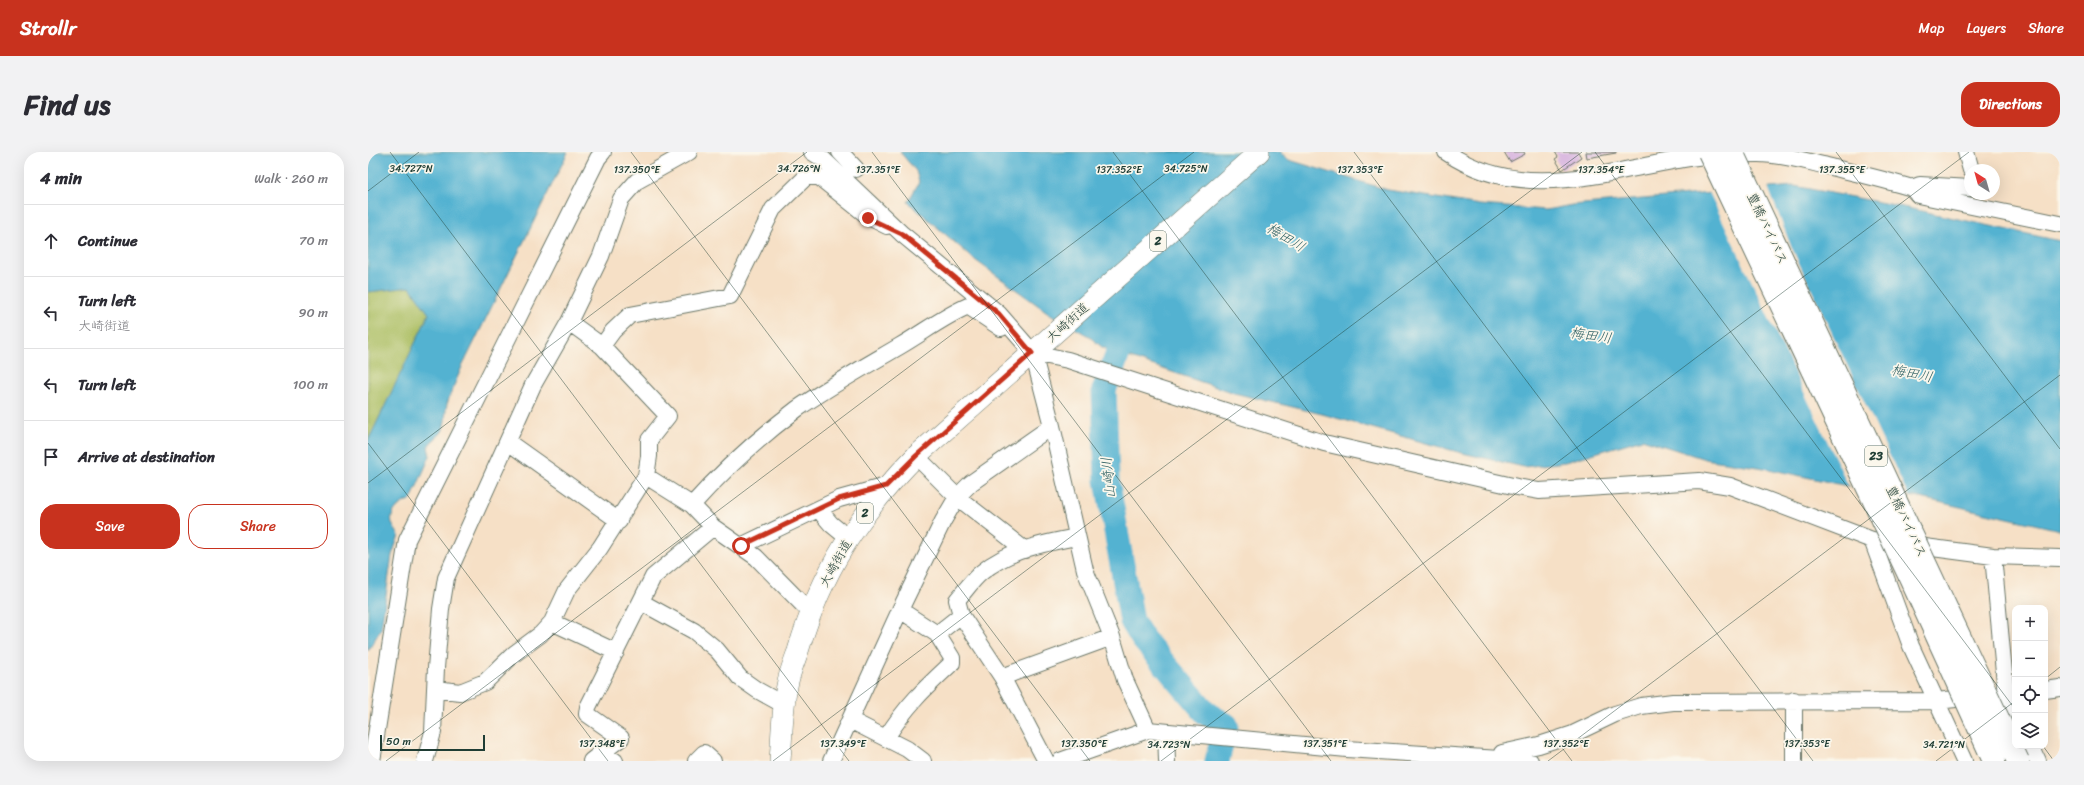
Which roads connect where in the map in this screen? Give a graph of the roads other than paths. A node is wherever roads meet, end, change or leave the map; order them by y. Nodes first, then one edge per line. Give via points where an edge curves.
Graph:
1 (603, 152) edge
2 (689, 152) edge
3 (812, 152) edge
4 (840, 152) edge
5 (1259, 152) edge
6 (1446, 152) edge
7 (1709, 152) edge
8 (1732, 152) edge
9 (1966, 152) edge
10 (1759, 153) edge
11 (1684, 155) edge
12 (1969, 164) edge
13 (856, 170) dead end
14 (1912, 188) junction
15 (1964, 188) edge
16 (2060, 224) edge
17 (902, 234) junction
18 (569, 322) junction
19 (602, 346) junction
20 (1030, 349) junction
21 (1052, 426) junction
22 (508, 442) junction
23 (916, 456) junction
24 (646, 476) junction
25 (886, 486) junction
26 (957, 497) junction
27 (692, 505) junction
28 (819, 510) junction
29 (619, 521) junction
30 (713, 527) junction
31 (1077, 537) junction
32 (848, 538) junction
33 (1872, 540) junction
34 (741, 546) junction
35 (1025, 550) junction
36 (1993, 556) junction
37 (2060, 558) edge
38 (642, 602) junction
39 (900, 610) junction
40 (810, 612) junction
41 (961, 615) junction
42 (552, 622) junction
43 (937, 634) junction
44 (1112, 637) junction
45 (616, 652) junction
46 (1002, 677) junction
47 (2060, 688) edge
48 (435, 689) junction
49 (2048, 690) edge
50 (2011, 693) edge
51 (1794, 700) junction
52 (1936, 701) junction
53 (784, 704) junction
54 (850, 720) junction
55 (1148, 730) junction
56 (1166, 732) junction
57 (886, 738) junction
58 (2032, 749) edge
59 (596, 757) edge
60 (1483, 758) junction
61 (372, 761) edge
62 (425, 761) edge
63 (615, 761) edge
64 (696, 761) edge
65 (713, 761) edge
66 (780, 761) edge
67 (831, 761) edge
68 (924, 761) edge
69 (1046, 761) edge
70 (1060, 761) edge
71 (1167, 761) edge
72 (1530, 761) edge
73 (1794, 761) edge
74 (1964, 761) edge
75 (1994, 761) edge
76 (2018, 761) edge
77 (2038, 761) edge

1 - 61 street via 407,540
2 - 18 street via 637,181 621,199 601,256
3 - 17 street
4 - 13 street
5 - 20 main road, 大崎街道 / 2 via 1058,330
6 - 11 street via 1462,163 1479,169 1507,178 1531,181 1586,177
7 - 75 highway, 豊橋バイパス / 23, bridge
8 - 76 highway, 豊橋バイパス / 23, bridge
9 - 12 street
10 - 11 street
10 - 14 street via 1799,159
14 - 15 street via 1920,185
14 - 16 street via 1918,195
17 - 19 street via 868,218 819,178 806,177 773,209 730,296 630,315 612,331
17 - 20 street via 999,314
18 - 19 street
18 - 22 street via 533,385
19 - 24 street via 668,416 649,440 650,456
20 - 21 street
20 - 23 main road, 大崎街道 / 2
20 - 27 street via 968,306 945,316 797,409 718,476
20 - 33 street via 1324,443 1516,487 1539,491 1699,481 1730,486
21 - 26 street via 971,482
21 - 31 street
22 - 29 street
22 - 48 street via 446,578
23 - 25 main road, 大崎街道 / 2
23 - 26 street
24 - 27 street
24 - 29 street
25 - 28 street via 839,499
25 - 32 main road, 大崎街道 / 2
26 - 35 street
26 - 39 street
27 - 30 street
28 - 32 street
28 - 34 street
29 - 42 street via 567,590
30 - 34 street
30 - 38 street via 653,577
31 - 35 street
31 - 44 street via 1085,570
32 - 40 main road, 大崎街道 / 2
33 - 36 street
33 - 52 street via 1911,646
34 - 40 street via 756,557
35 - 41 street via 1003,558 981,572 958,600
36 - 37 street
36 - 50 street
38 - 45 street
38 - 53 street via 694,631 717,650 740,678
39 - 43 street
39 - 54 street
40 - 53 main road, 大崎街道 / 2 via 787,685
41 - 43 street
41 - 46 street
42 - 45 street
42 - 48 street via 484,682 460,692
43 - 57 street via 952,658 952,663 915,697 901,713
44 - 46 street
44 - 55 street via 1125,680
45 - 59 street via 588,707 588,714 621,738
46 - 69 street
47 - 49 street
48 - 62 street via 433,732
50 - 52 street
51 - 52 street
51 - 60 street via 1673,702 1641,706 1614,714 1573,734
51 - 73 street
52 - 74 street
53 - 66 main road, 大崎街道 / 2
54 - 57 street
54 - 67 street
55 - 56 street
55 - 70 street
56 - 60 street via 1347,749
56 - 71 street
57 - 68 street
58 - 77 street
59 - 63 street
60 - 72 street
64 - 65 street via 704,753

